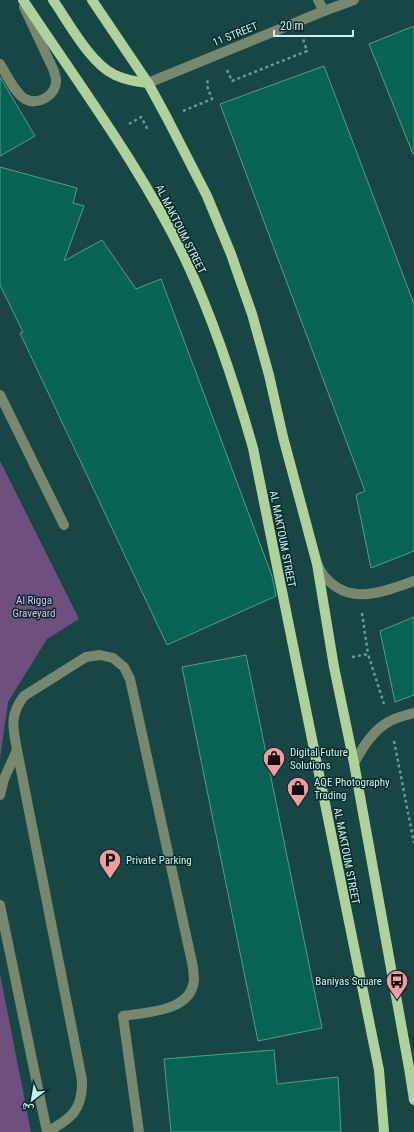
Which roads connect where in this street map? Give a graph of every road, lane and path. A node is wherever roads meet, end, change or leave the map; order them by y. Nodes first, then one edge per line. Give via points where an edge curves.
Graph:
1 (22, 0) edge
2 (53, 0) edge
3 (92, 0) edge
4 (318, 0) edge
5 (354, 0) edge
6 (337, 3) edge
7 (324, 11) junction
8 (297, 22) junction
9 (0, 64) edge
10 (224, 64) dead end
11 (210, 74) dead end
12 (148, 83) junction
13 (167, 118) junction
14 (113, 134) junction
15 (0, 396) edge
16 (64, 525) dead end
17 (317, 564) junction
18 (414, 581) edge
19 (358, 594) junction
20 (368, 654) dead end
21 (414, 713) edge
22 (17, 750) junction
23 (354, 763) junction
24 (0, 795) edge
25 (0, 905) edge
26 (414, 1100) edge
27 (47, 1132) edge
28 (138, 1132) edge
29 (384, 1132) edge

1 - 9 street via 54,71 56,81 53,91 46,98 36,101 26,99 18,93
1 - 14 main road, AL MAKTOUM STREET
2 - 12 main road via 100,65 115,75 131,81
3 - 12 main road, AL MAKTOUM STREET
4 - 7 street
5 - 6 street, 11 STREET
6 - 7 street, 11 STREET
7 - 8 street, 11 STREET
8 - 10 path via 308,51 232,81
8 - 12 street, 11 STREET
11 - 13 path via 207,86 212,99
12 - 13 main road, AL MAKTOUM STREET
13 - 14 path via 147,128 141,116
13 - 17 main road, AL MAKTOUM STREET via 207,196 252,314
14 - 29 main road, AL MAKTOUM STREET via 157,205 187,263 235,385 253,448 379,1070
15 - 16 street
17 - 19 street via 325,578 337,587 351,594
17 - 23 main road, AL MAKTOUM STREET via 334,667
18 - 19 street via 381,592
19 - 20 path
21 - 23 street via 390,721 379,729 368,739
22 - 24 street
22 - 27 street via 82,1080 81,1099 72,1116
22 - 28 street via 13,717 16,706 24,696 86,657 100,655 113,658 124,666 130,679 194,980 191,991 174,1007 123,1016
23 - 26 main road, AL MAKTOUM STREET
25 - 27 street

